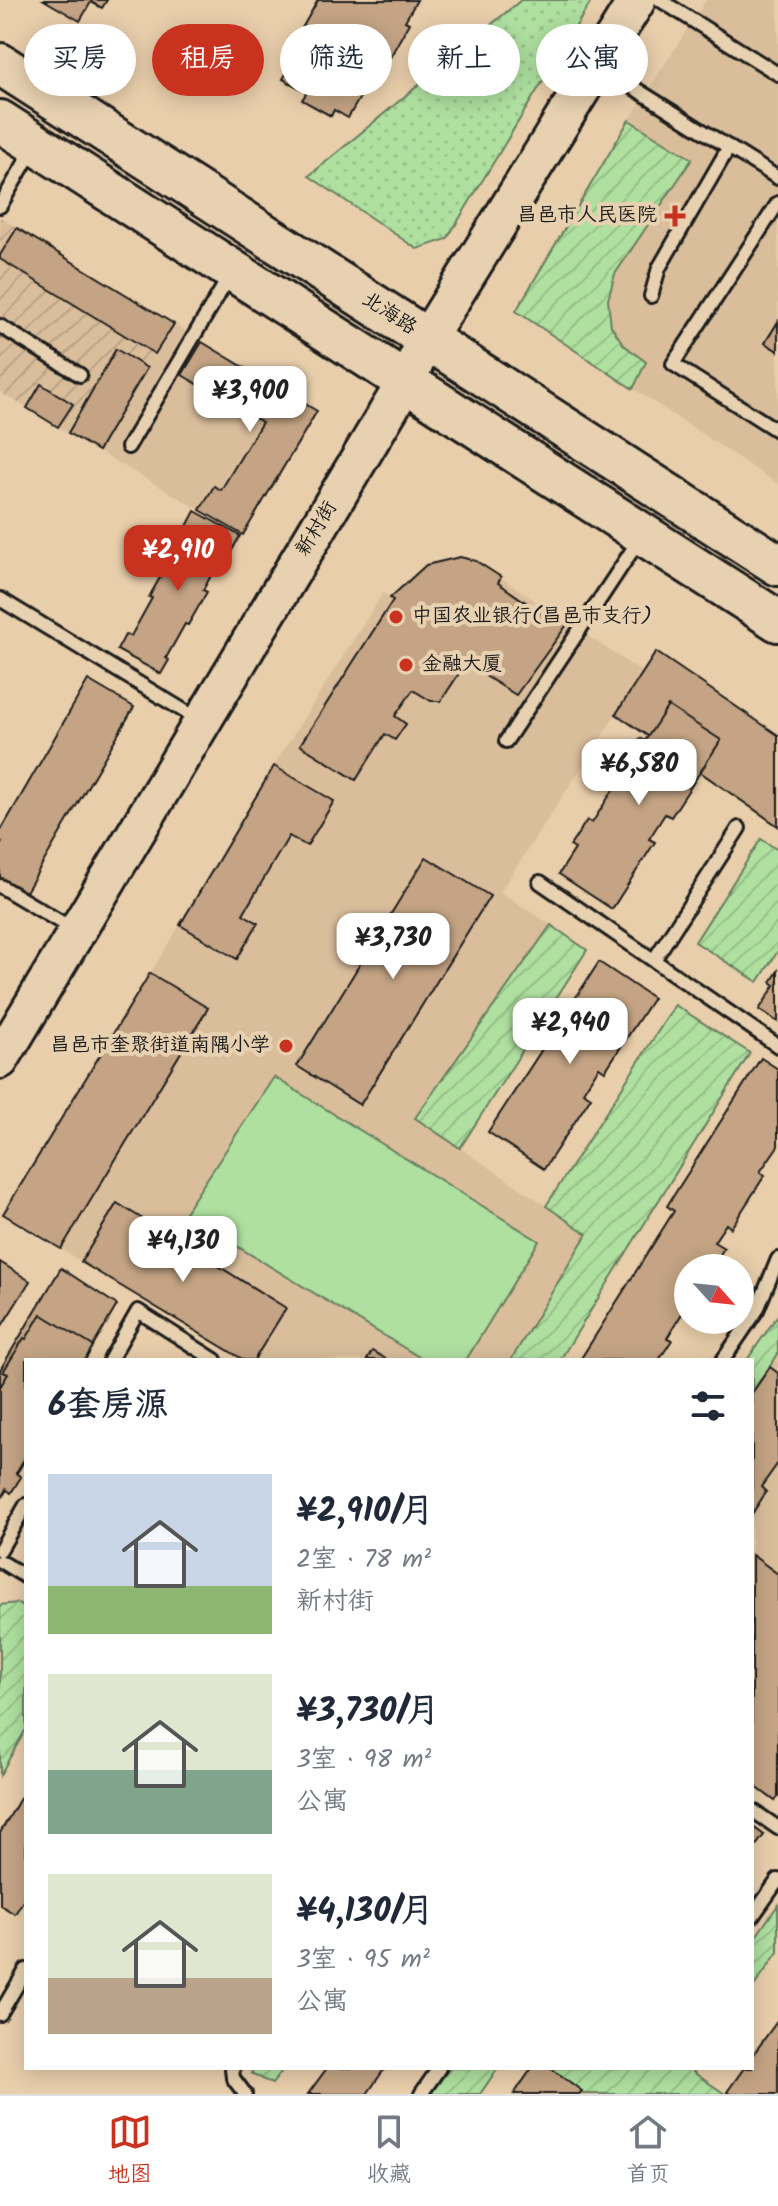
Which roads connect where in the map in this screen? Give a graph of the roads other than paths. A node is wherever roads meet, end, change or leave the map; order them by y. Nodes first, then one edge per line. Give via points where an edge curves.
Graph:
1 (637, 0) edge
2 (660, 0) edge
3 (622, 24) edge
4 (0, 64) edge
5 (778, 74) edge
6 (577, 96) edge
7 (646, 96) edge
8 (0, 121) edge
9 (36, 144) junction
10 (729, 147) junction
11 (778, 178) edge
12 (778, 203) edge
13 (0, 206) edge
14 (233, 271) junction
15 (651, 296) dead end
16 (0, 326) edge
17 (427, 339) junction
18 (80, 375) dead end
19 (406, 381) junction
20 (778, 431) edge
21 (128, 447) dead end
22 (643, 534) junction
23 (778, 565) edge
24 (0, 599) edge
25 (778, 621) edge
26 (202, 721) junction
27 (506, 741) dead end
28 (739, 828) dead end
29 (540, 882) dead end
30 (0, 886) edge
31 (76, 932) junction
32 (654, 960) junction
33 (778, 1046) edge
34 (0, 1060) edge
35 (778, 1259) edge
36 (111, 1358) edge
37 (212, 1358) edge
38 (724, 1358) edge
39 (24, 1508) edge
40 (0, 1550) edge
41 (0, 1561) edge
42 (24, 1576) edge
43 (754, 1811) edge
44 (778, 1828) edge
45 (778, 1880) edge
46 (754, 1914) edge
47 (24, 1973) edge
48 (0, 2014) edge
49 (232, 2070) edge
50 (438, 2070) edge
51 (245, 2094) edge
52 (421, 2094) edge

1 - 3 street, 新村街
2 - 5 lane
4 - 17 main road, 北海路
6 - 17 street, 新村街
7 - 10 lane
8 - 9 main road
9 - 13 lane
9 - 14 main road
10 - 11 lane
10 - 15 lane via 659,268
12 - 20 lane via 673,364
14 - 19 main road
14 - 21 lane
16 - 18 lane
17 - 19 street, 新村街
17 - 23 main road, 北海路
19 - 22 main road
19 - 26 street, 新村街
22 - 25 main road
22 - 27 lane
24 - 26 lane
26 - 31 street, 新村街
28 - 32 lane
29 - 32 lane
30 - 31 lane
31 - 34 street, 新村街
32 - 33 lane
35 - 38 lane via 757,1310
36 - 37 lane via 138,1311
39 - 40 lane
41 - 42 lane
43 - 44 lane
45 - 46 lane
47 - 48 lane
49 - 51 lane
50 - 52 lane

